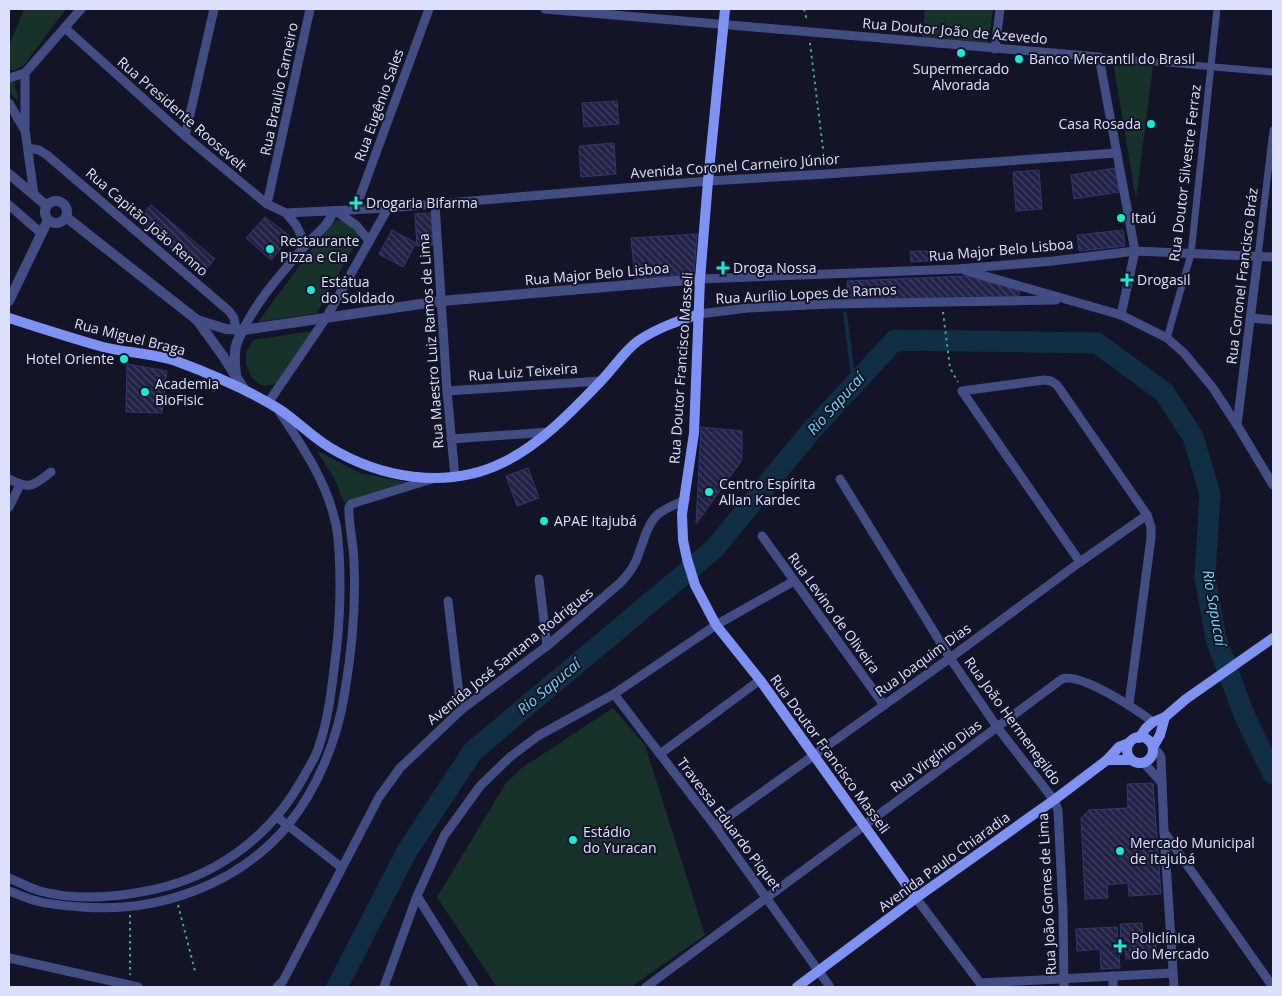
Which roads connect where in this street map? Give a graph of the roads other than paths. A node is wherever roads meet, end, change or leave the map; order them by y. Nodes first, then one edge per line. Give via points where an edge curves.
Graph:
1 (81, 9) edge
2 (214, 9) edge
3 (310, 9) edge
4 (429, 9) edge
5 (545, 9) edge
6 (726, 9) edge
7 (1000, 9) edge
8 (1217, 9) edge
9 (724, 24) junction
10 (66, 28) junction
11 (995, 49) junction
12 (1099, 57) junction
13 (1211, 66) junction
14 (1273, 72) edge
15 (25, 73) junction
16 (9, 78) edge
17 (9, 103) edge
18 (25, 130) junction
19 (1273, 130) edge
20 (185, 136) junction
21 (28, 148) junction
22 (1118, 153) junction
23 (9, 174) edge
24 (708, 181) junction
25 (34, 195) junction
26 (267, 204) junction
27 (435, 204) junction
28 (9, 205) edge
29 (46, 206) junction
30 (388, 208) junction
31 (355, 210) junction
32 (334, 211) junction
33 (286, 213) junction
34 (66, 217) junction
35 (48, 220) junction
36 (41, 233) junction
37 (369, 241) junction
38 (306, 245) junction
39 (1135, 251) junction
40 (1191, 254) junction
41 (1258, 256) junction
42 (1273, 257) edge
43 (958, 269) junction
44 (700, 279) junction
45 (1065, 300) junction
46 (9, 301) edge
47 (442, 301) junction
48 (699, 314) junction
49 (1121, 315) junction
50 (9, 318) edge
51 (326, 318) junction
52 (1252, 318) junction
53 (197, 320) junction
54 (1273, 320) edge
55 (240, 330) junction
56 (1166, 338) junction
57 (236, 377) junction
58 (601, 381) junction
59 (244, 389) junction
60 (448, 391) junction
61 (273, 406) junction
62 (1237, 425) junction
63 (548, 432) junction
64 (451, 439) junction
65 (51, 472) dead end
66 (455, 476) junction
67 (9, 479) edge
68 (432, 479) junction
69 (840, 479) dead end
70 (20, 485) junction
71 (1273, 485) edge
72 (685, 500) junction
73 (9, 507) edge
74 (1147, 515) junction
75 (762, 536) dead end
76 (1080, 562) junction
77 (539, 579) dead end
78 (794, 581) junction
79 (448, 601) dead end
80 (716, 625) junction
81 (1271, 641) edge
82 (547, 646) junction
83 (950, 658) junction
84 (760, 680) junction
85 (614, 694) junction
86 (1129, 704) junction
87 (884, 705) junction
88 (461, 710) junction
89 (1165, 717) junction
90 (1153, 722) junction
91 (997, 728) junction
92 (1139, 738) junction
93 (1129, 744) junction
94 (1153, 748) junction
95 (660, 754) junction
96 (814, 754) junction
97 (1107, 760) junction
98 (1131, 760) junction
99 (1144, 763) junction
100 (1161, 782) junction
101 (1054, 800) junction
102 (277, 817) junction
103 (288, 825) junction
104 (715, 826) junction
105 (866, 826) junction
106 (1164, 832) junction
107 (341, 867) junction
108 (9, 878) edge
109 (9, 891) edge
110 (417, 896) junction
111 (767, 898) junction
112 (916, 898) junction
113 (9, 958) edge
114 (818, 972) junction
115 (1173, 973) junction
116 (1113, 976) junction
117 (1064, 982) edge
118 (980, 985) edge
119 (134, 986) edge
120 (277, 987) edge
121 (384, 987) edge
122 (474, 987) edge
123 (646, 987) edge
124 (798, 987) edge
125 (830, 987) edge
126 (1113, 987) edge
127 (1174, 987) edge
128 (1273, 987) edge

1 - 10 street
2 - 20 street
3 - 26 street, Rua Braulio Carneiro
4 - 31 street, Rua Eugênio Sales
5 - 9 street, Rua Doutor João de Azevedo
6 - 9 main road, Rua Doutor Francisco Masseli
7 - 11 street
8 - 13 street, Rua Doutor Silvestre Ferraz
9 - 11 street, Rua Doutor João de Azevedo
9 - 24 main road, Rua Doutor Francisco Masseli
10 - 15 street
10 - 20 street, Rua Presidente Roosevelt
11 - 12 street, Rua Doutor João de Azevedo
12 - 13 street, Rua Doutor João de Azevedo
12 - 22 street
13 - 14 street, Rua Doutor João de Azevedo
13 - 40 street, Rua Doutor Silvestre Ferraz
15 - 16 street
15 - 18 street
17 - 18 street
18 - 21 street
19 - 41 street, Rua Coronel Francisco Bráz
20 - 26 street, Rua Presidente Roosevelt
21 - 25 street
21 - 55 street, Rua Capitão João Renno via 47,154 229,311
22 - 24 street, Avenida Coronel Carneiro Júnior
22 - 39 street
23 - 25 street
24 - 27 street, Avenida Coronel Carneiro Júnior
24 - 44 main road, Rua Doutor Francisco Masseli
25 - 29 street
26 - 33 street, Rua Presidente Roosevelt
27 - 30 street, Avenida Coronel Carneiro Júnior
27 - 47 street, Rua Maestro Luiz Ramos de Lima
28 - 36 street
29 - 34 street via 52,201 60,201 67,210
29 - 35 street
30 - 31 street, Avenida Coronel Carneiro Júnior
30 - 37 street
31 - 32 street, Avenida Coronel Carneiro Júnior
32 - 33 street, Avenida Coronel Carneiro Júnior
32 - 37 street via 357,226
32 - 38 street
33 - 38 street
34 - 35 street via 57,223
34 - 53 street
35 - 36 street
36 - 46 street
37 - 51 street
38 - 55 street via 260,300
39 - 40 street, Rua Major Belo Lisboa
39 - 43 street, Rua Major Belo Lisboa
39 - 49 street
40 - 41 street, Rua Major Belo Lisboa
40 - 56 street, Rua Doutor Silvestre Ferraz
41 - 42 street, Rua Major Belo Lisboa
41 - 52 street, Rua Coronel Francisco Bráz
43 - 44 street, Rua Major Belo Lisboa
43 - 45 street
44 - 47 street, Rua Major Belo Lisboa
44 - 48 main road, Rua Doutor Francisco Masseli
45 - 48 street, Rua Aurílio Lopes de Ramos via 830,304
45 - 49 street
47 - 51 street, Rua Major Belo Lisboa
47 - 60 street, Rua Maestro Luiz Ramos de Lima
48 - 58 main road, Rua Aurílio Lopes de Ramos via 660,328 636,342
48 - 72 main road, Rua Doutor Francisco Masseli via 694,433
49 - 56 street
50 - 59 main road, Rua Miguel Braga via 105,347 176,361
51 - 55 street, Rua Major Belo Lisboa
51 - 61 street
52 - 54 street
52 - 62 street, Rua Coronel Francisco Bráz
53 - 55 street
53 - 57 street
55 - 57 street via 235,351
56 - 62 street via 1184,353 1213,388
57 - 59 street
58 - 60 street, Rua Luiz Teixeira
58 - 63 main road, Rua Aurílio Lopes de Ramos
59 - 61 main road, Rua Miguel Braga
60 - 64 street, Rua Maestro Luiz Ramos de Lima
61 - 68 main road, Rua Miguel Braga via 353,461 384,472
61 - 102 street via 311,460 327,493 337,526 340,580 340,623 326,724 318,751 293,796
62 - 71 street
63 - 64 street
63 - 66 main road, Rua Aurílio Lopes de Ramos via 493,468
64 - 66 street, Rua Maestro Luiz Ramos de Lima
65 - 70 street via 36,483
66 - 68 main road, Rua Aurílio Lopes de Ramos
67 - 70 street
68 - 103 street via 351,504 355,592 345,692 327,758
69 - 83 street, Rua João Hermenegildo
70 - 73 street
72 - 80 main road, Rua Doutor Francisco Masseli via 682,514 687,559 695,585
72 - 82 street, Avenida José Santana Rodrigues via 656,516 636,562 625,578
74 - 76 street, Rua Joaquim Dias
74 - 76 street via 1057,385 1044,380 962,390
74 - 86 street via 1151,538
75 - 78 street, Rua Levino de Oliveira
76 - 83 street, Rua Joaquim Dias
77 - 82 street
78 - 80 street
78 - 87 street, Rua Levino de Oliveira
79 - 88 street
80 - 84 main road, Rua Doutor Francisco Masseli
80 - 85 street
81 - 89 main road
82 - 88 street, Avenida José Santana Rodrigues
83 - 87 street, Rua Joaquim Dias
83 - 91 street, Rua João Hermenegildo
84 - 95 street
84 - 96 main road, Rua Doutor Francisco Masseli
85 - 95 street, Travessa Eduardo Piquet
85 - 110 street via 538,736 480,786 444,836
86 - 90 street, Rua Virgínio Dias
86 - 91 street, Rua Virgínio Dias via 1066,677
87 - 96 street, Rua Joaquim Dias
88 - 107 street, Avenida José Santana Rodrigues via 400,768 379,797
89 - 90 main road
89 - 94 main road
90 - 92 main road
91 - 101 street, Rua João Hermenegildo
91 - 105 street, Rua Virgínio Dias
92 - 93 main road
92 - 94 main road via 1150,742
93 - 97 main road, Avenida Paulo Chiaradia
93 - 98 main road via 1127,752
94 - 99 main road via 1151,758
94 - 100 street via 1161,756
95 - 104 street, Travessa Eduardo Piquet
96 - 104 street, Rua Joaquim Dias
96 - 105 main road, Rua Doutor Francisco Masseli
97 - 98 main road
97 - 101 main road, Avenida Paulo Chiaradia
98 - 99 main road
99 - 100 street
100 - 106 street
101 - 112 main road, Avenida Paulo Chiaradia
101 - 117 street, Rua João Gomes de Lima via 1060,818
102 - 103 street
102 - 108 street via 225,862 191,879 158,889 117,896 69,897 38,891
103 - 107 street
103 - 109 street via 246,864 176,898 130,908 69,907 38,902
104 - 111 street, Travessa Eduardo Piquet
105 - 111 street, Rua Virgínio Dias
105 - 112 main road, Rua Doutor Francisco Masseli
106 - 115 street
106 - 128 street
107 - 120 street, Avenida José Santana Rodrigues
110 - 121 street
110 - 122 street
111 - 114 street, Travessa Eduardo Piquet
111 - 123 street, Rua Virgínio Dias
112 - 114 main road, Avenida Paulo Chiaradia
112 - 118 street
113 - 119 street
114 - 124 main road, Avenida Paulo Chiaradia
114 - 125 street, Travessa Eduardo Piquet
115 - 116 street
115 - 127 street
116 - 117 street
116 - 126 street
117 - 118 street

